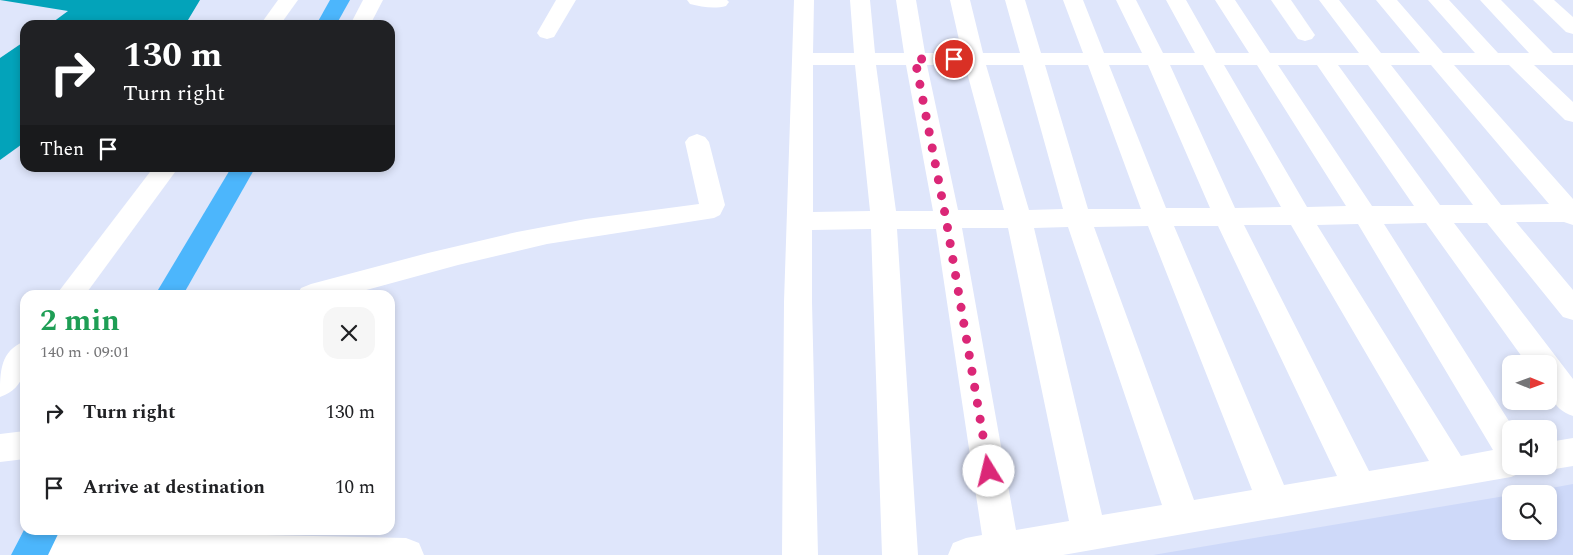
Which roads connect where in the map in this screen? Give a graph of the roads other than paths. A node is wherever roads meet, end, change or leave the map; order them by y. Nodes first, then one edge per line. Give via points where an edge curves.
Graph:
1 (288, 0) edge
2 (373, 0) edge
3 (566, 0) edge
4 (697, 0) edge
5 (804, 0) edge
6 (860, 0) edge
7 (906, 0) edge
8 (960, 0) edge
9 (1015, 0) edge
10 (1073, 0) edge
11 (1126, 0) edge
12 (1176, 0) edge
13 (1225, 0) edge
14 (1281, 0) edge
15 (1329, 0) edge
16 (1386, 0) edge
17 (1438, 0) edge
18 (1490, 0) edge
19 (1543, 0) edge
20 (339, 2) edge
21 (719, 2) dead end
22 (274, 20) edge
23 (329, 20) edge
24 (363, 20) edge
25 (1573, 28) edge
26 (547, 33) dead end
27 (1305, 35) dead end
28 (1564, 56) edge
29 (804, 59) junction
30 (865, 59) junction
31 (915, 59) junction
32 (974, 59) junction
33 (1032, 59) junction
34 (1097, 59) junction
35 (1156, 59) junction
36 (1209, 59) junction
37 (1262, 59) junction
38 (1323, 59) junction
39 (1373, 59) junction
40 (1438, 59) junction
41 (1492, 59) junction
42 (1515, 59) junction
43 (1573, 115) edge
44 (697, 142) dead end
45 (163, 172) edge
46 (241, 172) edge
47 (1432, 214) junction
48 (1493, 214) junction
49 (1572, 214) edge
50 (1365, 215) junction
51 (1226, 216) junction
52 (1299, 216) junction
53 (1157, 217) junction
54 (1019, 218) junction
55 (1078, 218) junction
56 (946, 219) junction
57 (884, 220) junction
58 (800, 221) junction
59 (74, 290) edge
60 (172, 290) edge
61 (328, 290) edge
62 (1573, 309) edge
63 (1537, 355) edge
64 (20, 359) edge
65 (1558, 382) edge
66 (0, 384) edge
67 (1573, 403) edge
68 (1502, 437) edge
69 (20, 446) edge
70 (0, 448) edge
71 (1573, 452) edge
72 (1557, 455) edge
73 (1502, 464) edge
74 (1453, 472) junction
75 (1360, 488) junction
76 (1274, 502) junction
77 (1182, 518) junction
78 (1089, 534) junction
79 (35, 544) edge
80 (1002, 549) junction
81 (406, 555) edge
82 (800, 555) edge
83 (900, 555) edge
84 (966, 555) edge

1 - 22 street
2 - 24 street
3 - 26 street
4 - 21 street
5 - 29 street
6 - 30 street
7 - 31 street
8 - 32 street
9 - 33 street
10 - 34 street
11 - 35 street
12 - 36 street
13 - 37 street
14 - 27 street
15 - 39 street
16 - 40 street
17 - 41 street
18 - 28 street
19 - 25 street
20 - 23 highway
28 - 42 street
29 - 30 street
29 - 58 street
30 - 31 street
30 - 57 street
31 - 32 street
31 - 56 street
32 - 33 street
32 - 54 street
33 - 34 street
33 - 55 street
34 - 35 street
34 - 53 street
35 - 36 street
35 - 51 street
36 - 37 street
36 - 52 street
37 - 38 street
37 - 50 street
38 - 39 street
38 - 47 street
39 - 40 street
39 - 48 street
40 - 41 street
40 - 49 street
41 - 42 street
42 - 43 street
44 - 61 street via 712,205 705,212 545,236
45 - 59 street
46 - 60 highway
47 - 48 street
47 - 50 street
47 - 63 street
48 - 49 street
48 - 62 street
50 - 52 street
50 - 68 street
51 - 52 street
51 - 53 street
51 - 75 street
52 - 74 street
53 - 55 street
53 - 76 street
54 - 55 street
54 - 56 street
54 - 78 street
55 - 77 street
56 - 57 street
56 - 80 street
57 - 58 street
57 - 83 street
58 - 82 street
64 - 66 street
65 - 67 street
69 - 70 street
71 - 72 street
73 - 74 street
74 - 75 street
75 - 76 street
76 - 77 street
77 - 78 street
78 - 80 street
79 - 81 street
80 - 84 street

